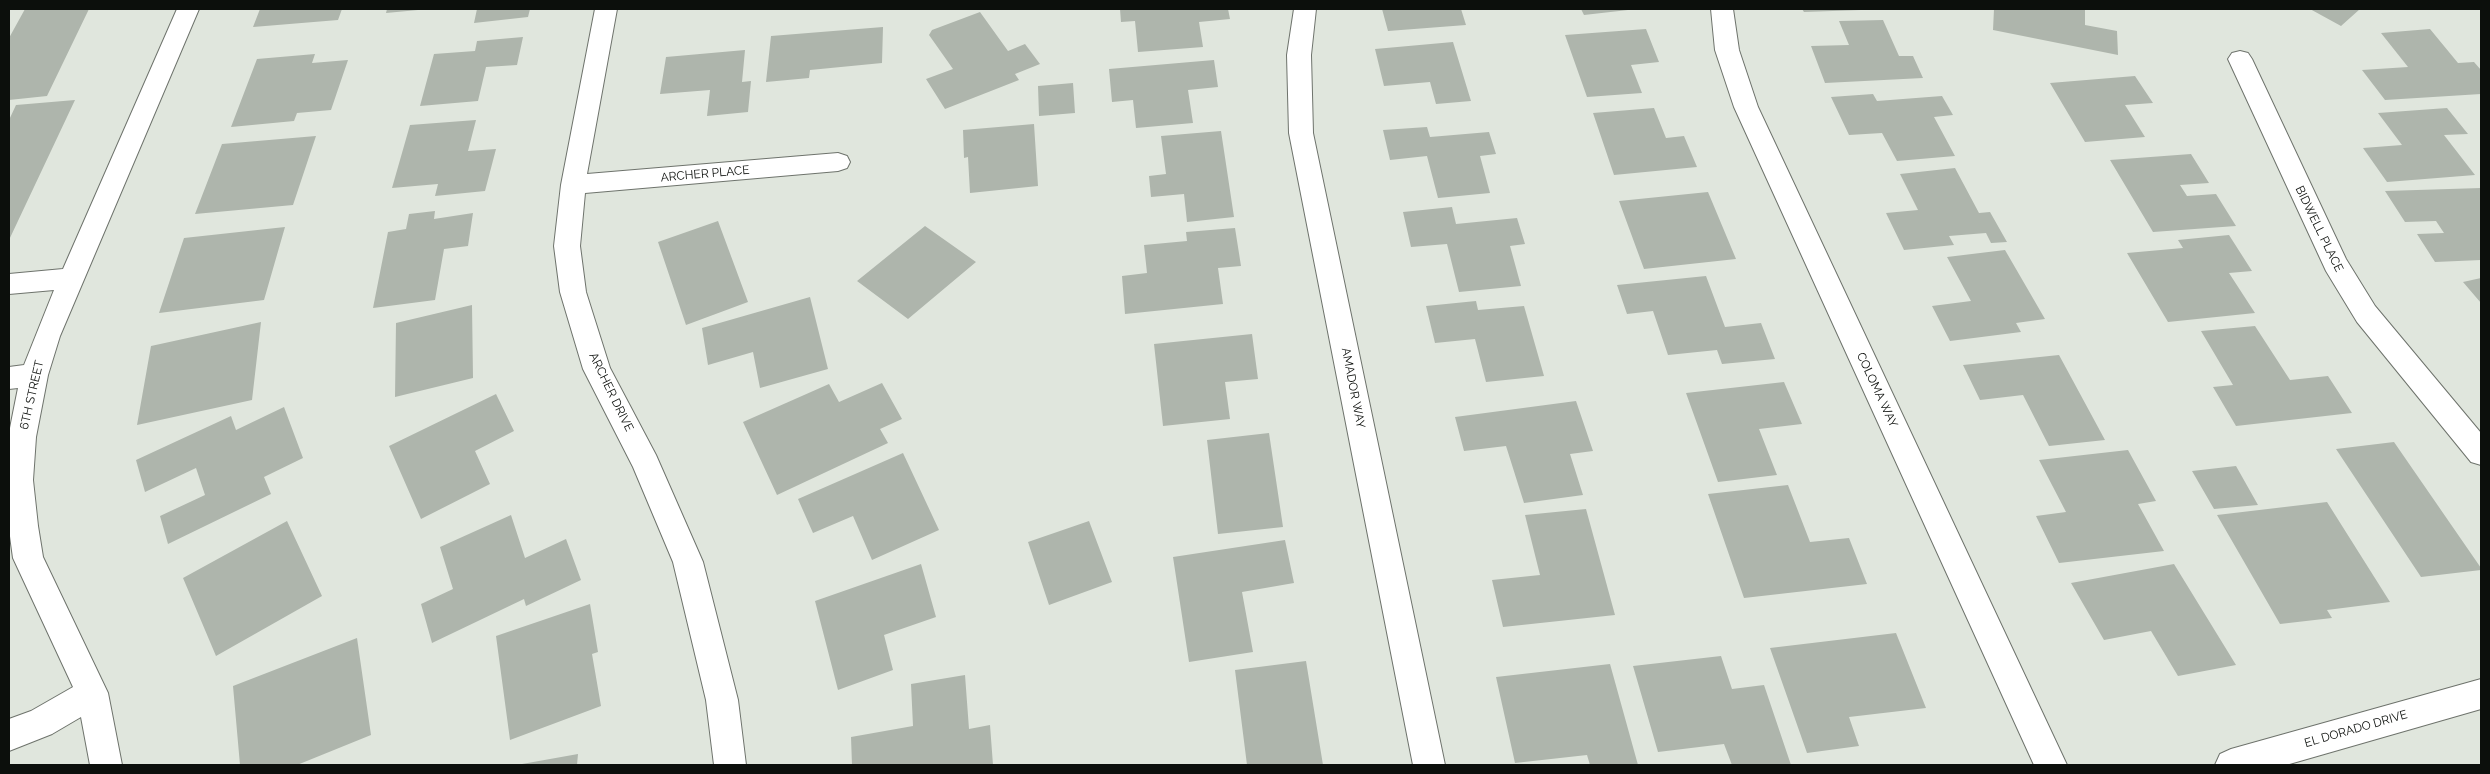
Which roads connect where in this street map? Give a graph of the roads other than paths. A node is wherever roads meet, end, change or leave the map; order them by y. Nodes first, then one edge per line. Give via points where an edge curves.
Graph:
1 (188, 9) edge
2 (606, 9) edge
3 (1306, 9) edge
4 (1722, 9) edge
5 (2240, 59) dead end
6 (838, 162) dead end
7 (573, 185) junction
8 (73, 278) junction
9 (9, 284) edge
10 (21, 376) edge
11 (2481, 453) edge
12 (16, 530) edge
13 (92, 693) junction
14 (2481, 694) edge
15 (9, 735) edge
16 (106, 765) edge
17 (730, 765) edge
18 (1428, 765) edge
19 (2051, 765) edge
20 (2231, 765) edge

1 - 8 street, 6TH STREET
2 - 7 street, ARCHER DRIVE
3 - 18 street, AMADOR WAY via 1301,28 1298,83 1301,133
4 - 19 street, COLOMA WAY via 1727,50 1746,107
5 - 11 street, BIDWELL PLACE via 2335,264 2366,314
6 - 7 street, ARCHER PLACE
7 - 17 street, ARCHER DRIVE via 567,246 572,292 597,369 646,464 688,562 722,700
8 - 9 street
8 - 10 street, 6TH STREET via 47,336
10 - 12 street, 6TH STREET via 22,436
12 - 13 street, 6TH STREET
13 - 15 street via 41,723
13 - 16 street, 6TH STREET
14 - 20 street, EL DORADO DRIVE

